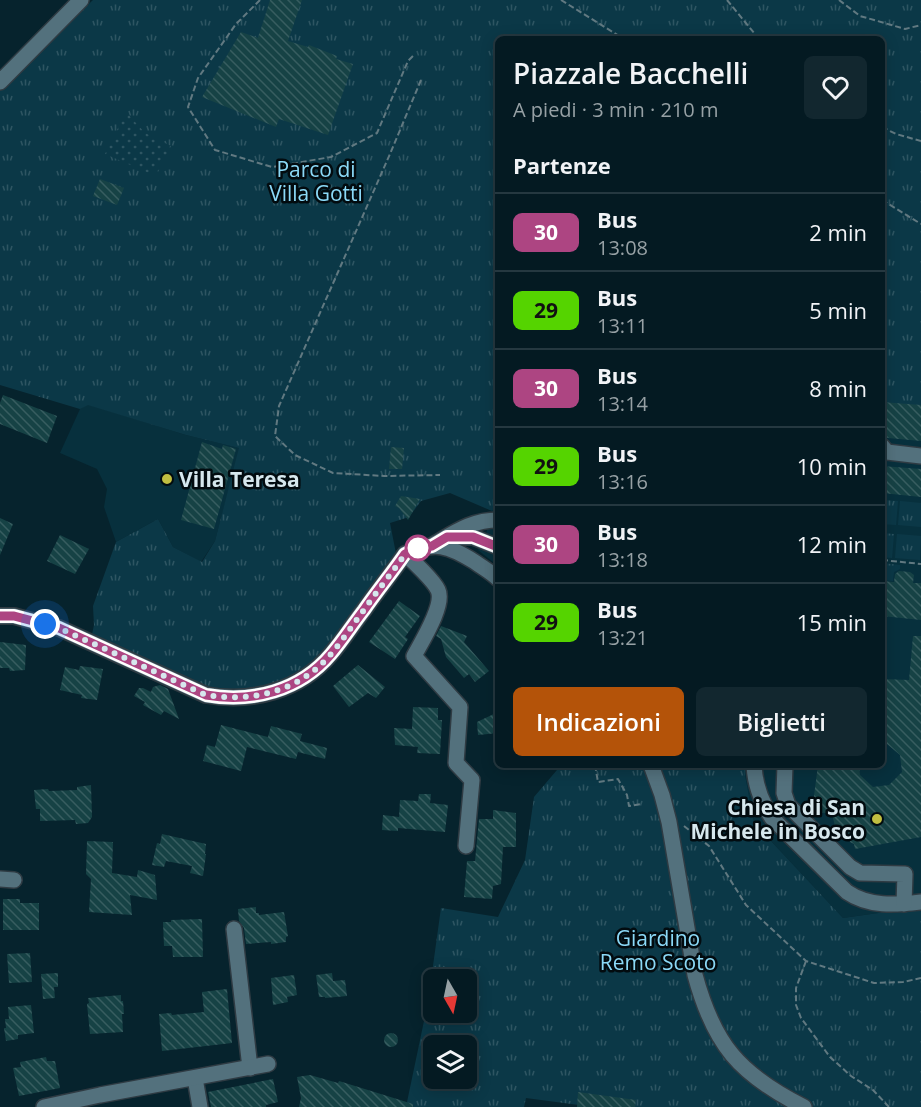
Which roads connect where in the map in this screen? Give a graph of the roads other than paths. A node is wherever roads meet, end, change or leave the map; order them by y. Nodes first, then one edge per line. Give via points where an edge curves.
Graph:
1 (81, 0) edge
2 (0, 82) edge
3 (885, 450) edge
4 (921, 456) edge
5 (495, 520) edge
6 (447, 537) junction
7 (432, 546) junction
8 (495, 546) edge
9 (405, 554) junction
10 (495, 577) edge
11 (0, 616) edge
12 (652, 768) edge
13 (754, 768) edge
14 (785, 768) edge
15 (466, 846) dead end
16 (921, 902) edge
17 (904, 904) junction
18 (234, 929) dead end
19 (268, 1064) dead end
20 (250, 1068) junction
21 (195, 1078) junction
22 (44, 1107) edge
23 (200, 1107) edge
24 (804, 1107) edge

1 - 2 street
3 - 4 street
5 - 6 street via 469,525
6 - 7 street
6 - 8 street via 473,537
7 - 9 street
7 - 10 street via 448,547
9 - 11 street via 329,656 290,686 248,697 206,695 59,628
9 - 15 street via 437,588 440,597 414,656 460,707 456,763 472,780
12 - 24 street via 669,822 695,975 713,1026 727,1050 747,1071
13 - 17 street via 763,805 772,818 847,892 871,903
14 - 17 street via 788,805 860,873 905,874
16 - 17 street
18 - 20 street
19 - 20 street
20 - 21 street
21 - 22 street
21 - 23 street

